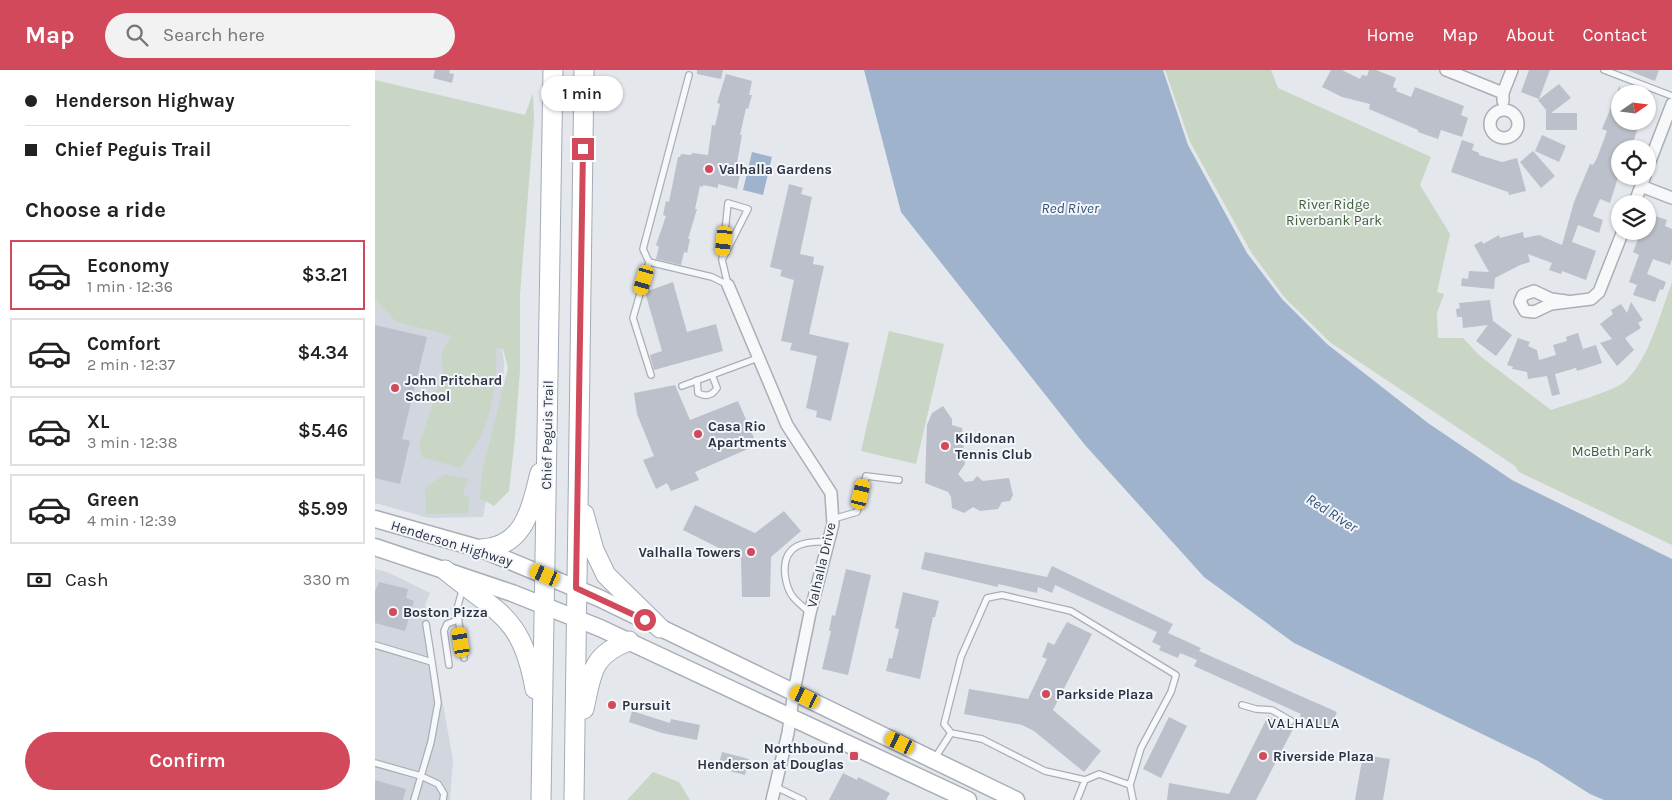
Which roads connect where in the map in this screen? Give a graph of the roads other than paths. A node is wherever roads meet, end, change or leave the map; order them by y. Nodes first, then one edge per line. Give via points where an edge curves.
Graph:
1 (553, 70) edge
2 (584, 70) edge
3 (1446, 70) edge
4 (1512, 70) edge
5 (1603, 70) edge
6 (689, 75) dead end
7 (1503, 93) junction
8 (1672, 96) edge
9 (1672, 104) edge
10 (1503, 110) dead end
11 (1656, 146) edge
12 (1650, 185) edge
13 (1672, 198) edge
14 (1619, 240) edge
15 (722, 260) junction
16 (649, 262) junction
17 (728, 285) junction
18 (1566, 301) dead end
19 (758, 358) junction
20 (651, 375) dead end
21 (712, 375) junction
22 (697, 380) junction
23 (682, 386) dead end
24 (547, 450) junction
25 (899, 480) dead end
26 (578, 493) junction
27 (375, 519) edge
28 (833, 519) junction
29 (829, 542) junction
30 (375, 547) edge
31 (481, 549) junction
32 (445, 570) junction
33 (545, 575) junction
34 (464, 586) junction
35 (576, 588) junction
36 (545, 606) junction
37 (810, 613) junction
38 (576, 618) junction
39 (457, 620) junction
40 (426, 624) dead end
41 (660, 628) junction
42 (629, 641) junction
43 (375, 645) edge
44 (464, 658) dead end
45 (432, 662) junction
46 (449, 665) dead end
47 (794, 691) junction
48 (1242, 705) dead end
49 (791, 717) junction
50 (542, 721) junction
51 (1291, 721) dead end
52 (951, 733) junction
53 (575, 744) junction
54 (934, 760) junction
55 (375, 763) edge
56 (421, 776) junction
57 (1085, 780) junction
58 (1130, 785) junction
59 (776, 786) junction
60 (995, 795) edge
61 (414, 800) edge
62 (443, 800) edge
63 (541, 800) edge
64 (574, 800) edge
65 (772, 800) edge
66 (803, 800) edge
67 (968, 800) edge
68 (1016, 800) edge
69 (1077, 800) edge
70 (1133, 800) edge

1 - 24 main road, Chief Peguis Trail
2 - 26 main road
3 - 7 street
4 - 7 street
5 - 8 lane
6 - 16 lane via 643,249
7 - 10 street
9 - 11 street
12 - 13 street
14 - 18 street via 1599,292 1591,299
15 - 15 lane via 728,203 748,209
15 - 17 lane
16 - 17 lane via 712,277
16 - 20 lane via 633,318
17 - 19 street, Valhalla Drive
19 - 21 lane
19 - 28 street, Valhalla Drive via 787,426 831,493
21 - 22 lane
21 - 22 lane via 717,388 706,396 698,393
22 - 23 lane
24 - 31 main road via 529,509 518,532 504,544
24 - 33 main road, Chief Peguis Trail
25 - 28 lane via 866,476 857,512
26 - 35 main road
26 - 41 main road via 602,570
27 - 31 main road, Henderson Highway
28 - 29 street, Valhalla Drive
29 - 37 street, Valhalla Drive
29 - 37 lane via 801,544 791,550 784,561 786,581 792,596
30 - 32 main road, Henderson Highway
31 - 33 main road, Henderson Highway
32 - 34 main road
32 - 36 main road, Henderson Highway
33 - 35 main road, Henderson Highway
33 - 36 main road, Chief Peguis Trail
34 - 39 lane via 458,602
34 - 50 main road via 495,608 516,631 530,663
35 - 38 main road
35 - 41 main road, Henderson Highway
36 - 38 main road, Henderson Highway
36 - 50 main road, Chief Peguis Trail
37 - 47 street, Valhalla Drive
38 - 42 main road, Henderson Highway
38 - 53 main road
39 - 44 lane
39 - 46 lane via 449,622 445,628
40 - 45 lane
41 - 47 main road, Henderson Highway
42 - 49 main road, Henderson Highway
42 - 53 main road via 610,649 597,660
43 - 45 lane
45 - 56 lane via 438,703
47 - 49 street, Valhalla Drive
47 - 54 main road, Henderson Highway
48 - 51 lane via 1272,710
49 - 59 street, Valhalla Drive
49 - 67 main road, Henderson Highway
50 - 63 main road, Chief Peguis Trail
52 - 54 lane
52 - 57 lane via 983,740 1045,771
52 - 58 lane via 944,724 961,657 987,598 1002,595 1071,610 1177,675 1141,748
53 - 64 main road
54 - 60 main road, Henderson Highway
55 - 56 lane
56 - 61 lane
56 - 62 lane via 438,784 445,794
57 - 58 lane via 1099,774
57 - 69 lane
58 - 70 lane
59 - 65 street, Valhalla Drive
59 - 66 lane
60 - 68 main road, Henderson Highway

